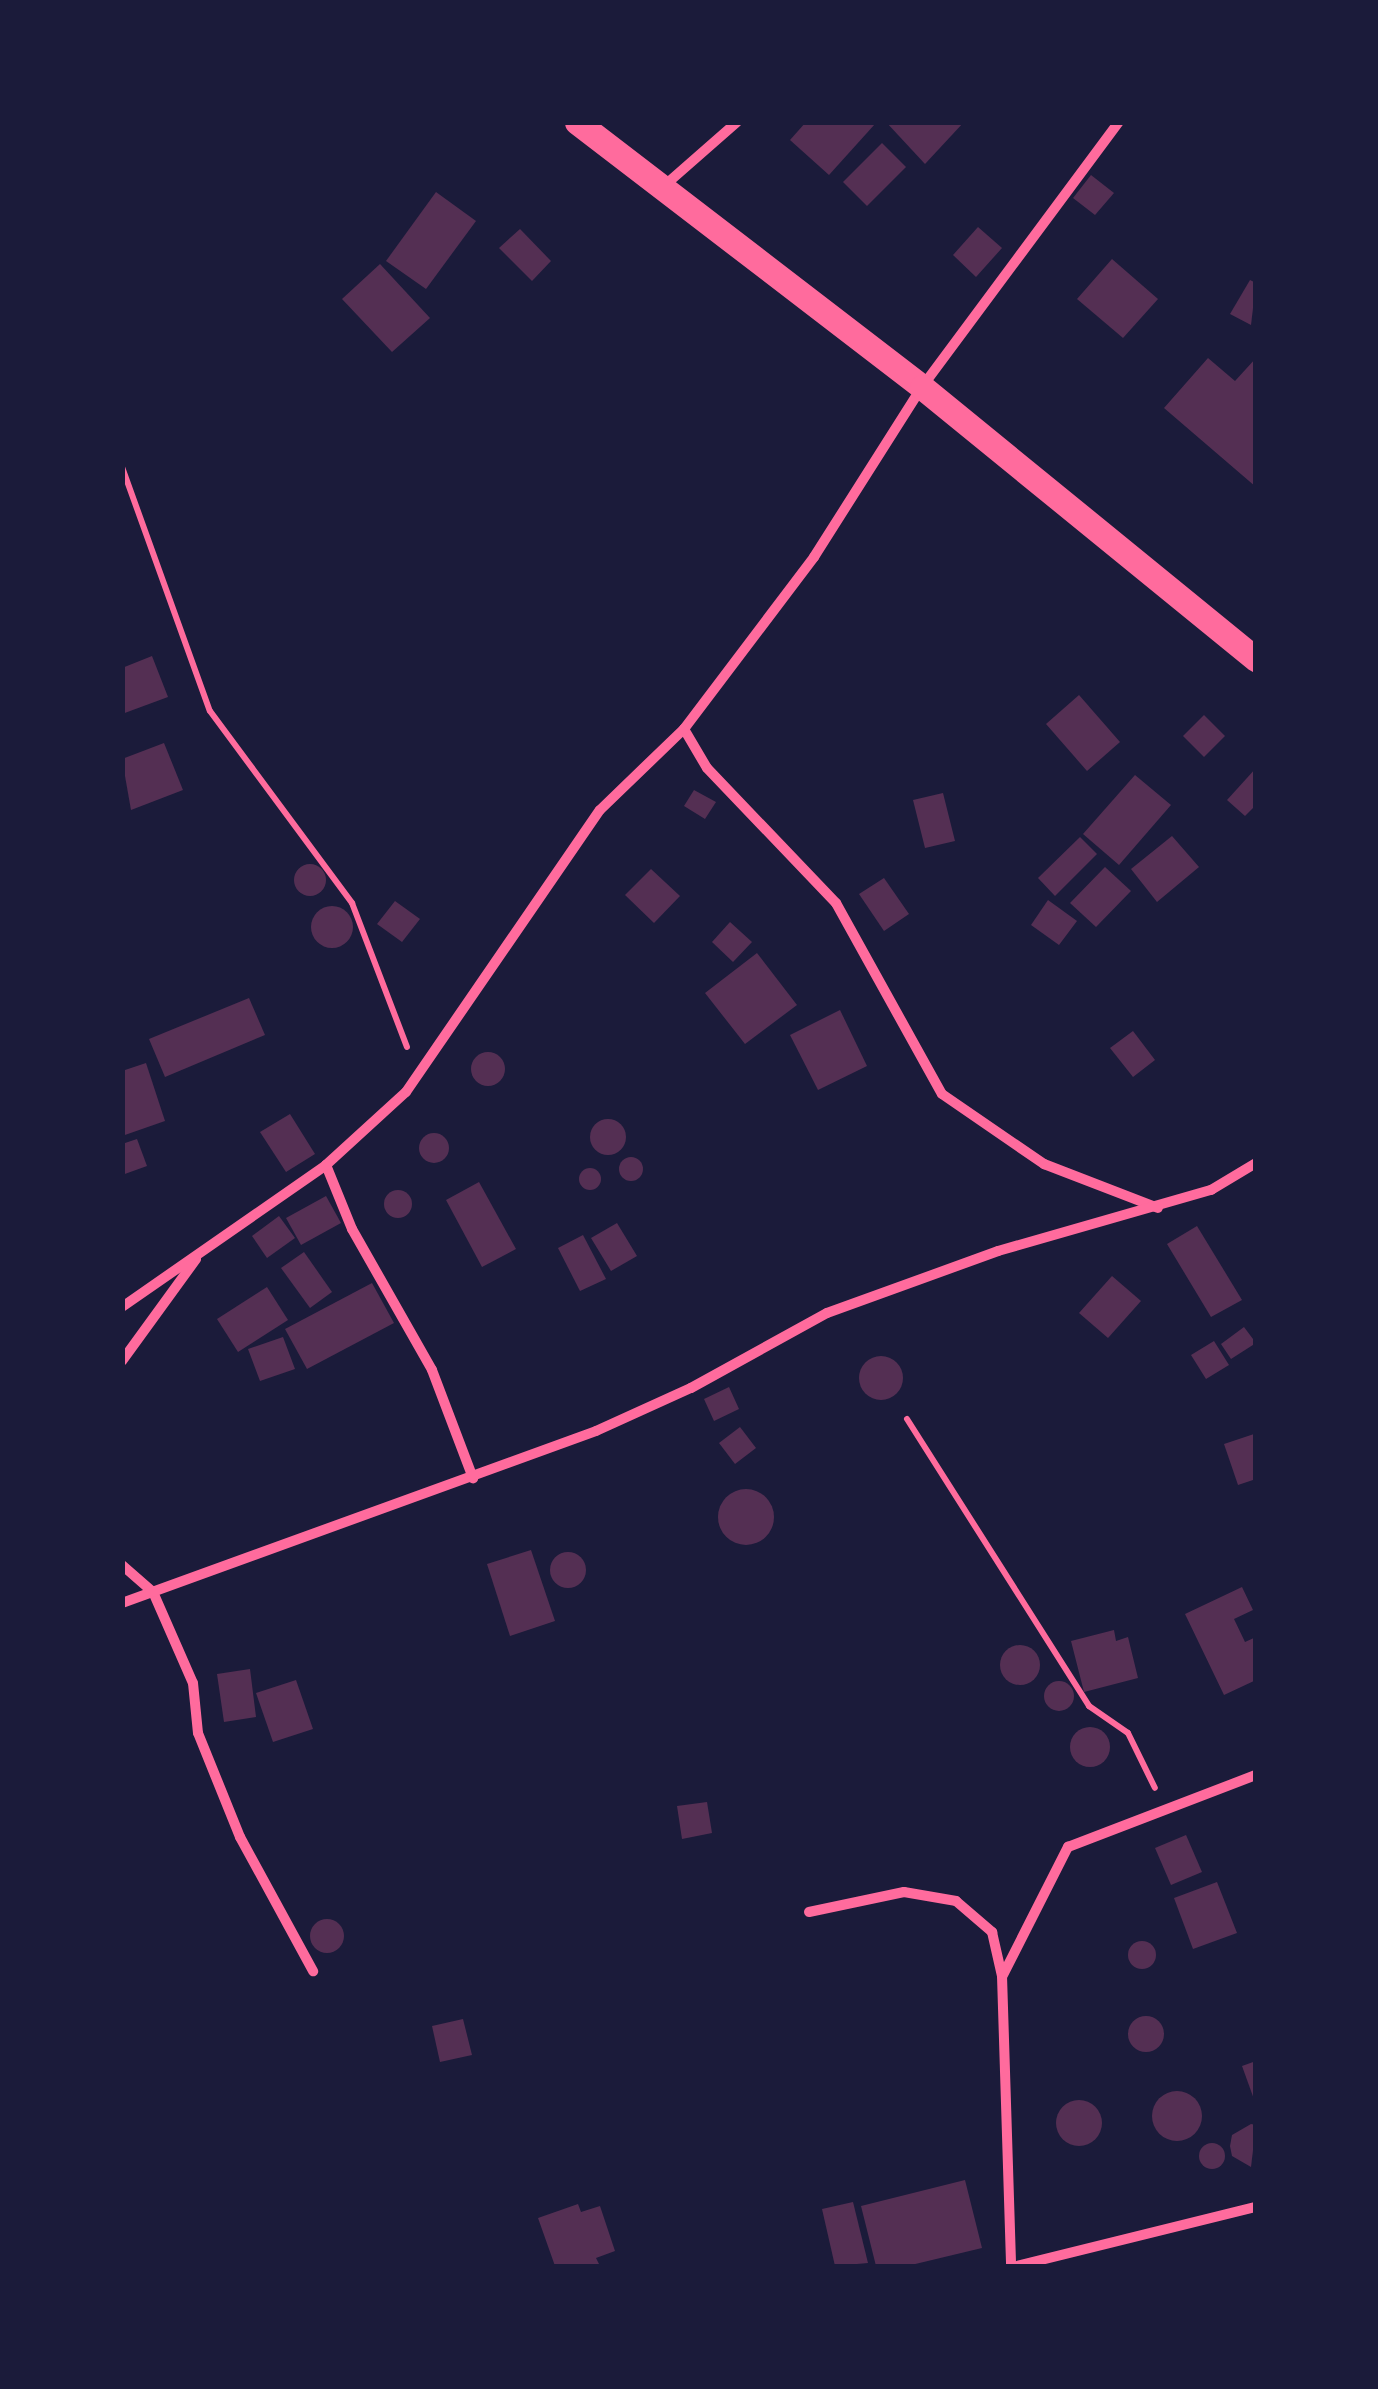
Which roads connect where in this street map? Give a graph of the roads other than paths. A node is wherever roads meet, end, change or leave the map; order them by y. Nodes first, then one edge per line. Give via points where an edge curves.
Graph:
1 (577, 122) edge
2 (737, 122) edge
3 (1120, 122) edge
4 (660, 190) junction
5 (922, 387) junction
6 (1256, 660) edge
7 (684, 729) junction
8 (1256, 1163) edge
9 (326, 1166) junction
10 (1159, 1208) junction
11 (206, 1247) junction
12 (122, 1307) edge
13 (122, 1360) edge
14 (474, 1478) junction
15 (122, 1565) edge
16 (153, 1592) junction
17 (122, 1603) edge
18 (1256, 1776) edge
19 (809, 1912) dead end
20 (313, 1971) dead end
21 (1002, 1976) junction
22 (1256, 2207) edge
23 (1014, 2266) edge

1 - 4 main road
2 - 4 street
3 - 5 street
4 - 5 main road
5 - 6 main road
5 - 7 street via 814,557
7 - 9 street via 600,810 406,1092
7 - 10 street via 707,768 836,903 942,1094 1044,1164
8 - 10 street via 1211,1190
9 - 11 street
9 - 14 street via 352,1229 432,1370
10 - 14 street via 998,1251 827,1314 692,1388
11 - 12 street
11 - 13 street
14 - 16 street
15 - 16 street
16 - 17 street
16 - 20 street via 193,1683 198,1732 240,1837
18 - 21 street via 1068,1847
19 - 21 street via 904,1892 956,1901 992,1932
21 - 23 street
22 - 23 street

